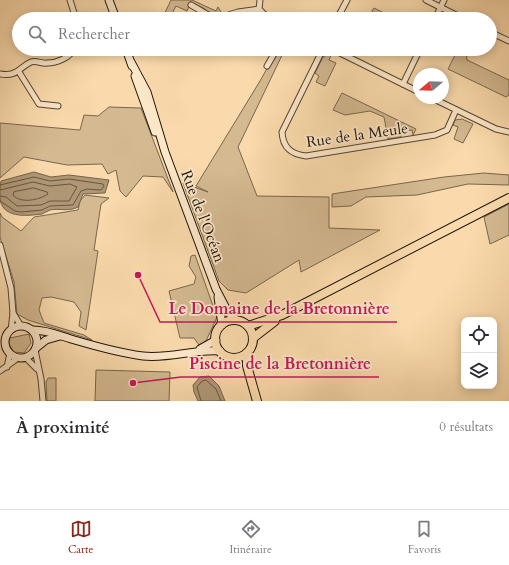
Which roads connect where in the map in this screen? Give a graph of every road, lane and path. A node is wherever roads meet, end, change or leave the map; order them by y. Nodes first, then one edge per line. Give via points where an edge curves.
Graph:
1 (70, 0) edge
2 (109, 0) edge
3 (260, 0) edge
4 (347, 0) edge
5 (426, 0) edge
6 (444, 0) edge
7 (191, 5) dead end
8 (441, 7) junction
9 (259, 9) junction
10 (74, 12) edge
11 (113, 12) edge
12 (204, 12) edge
13 (238, 12) edge
14 (258, 12) edge
15 (262, 12) edge
16 (341, 12) edge
17 (438, 12) edge
18 (451, 12) edge
19 (497, 36) edge
20 (509, 42) edge
21 (68, 56) edge
22 (129, 56) edge
23 (273, 56) edge
24 (320, 56) edge
25 (346, 56) edge
26 (417, 56) edge
27 (267, 66) dead end
28 (19, 72) junction
29 (0, 74) edge
30 (403, 84) junction
31 (413, 89) edge
32 (444, 104) edge
33 (58, 106) dead end
34 (456, 110) junction
35 (509, 132) edge
36 (509, 198) edge
37 (0, 245) edge
38 (216, 289) junction
39 (13, 313) junction
40 (282, 315) junction
41 (236, 320) junction
42 (222, 324) junction
43 (21, 326) junction
44 (248, 326) junction
45 (33, 330) junction
46 (9, 332) junction
47 (0, 336) edge
48 (60, 336) junction
49 (253, 338) junction
50 (216, 340) junction
51 (6, 349) edge
52 (36, 349) junction
53 (197, 351) junction
54 (220, 351) junction
55 (247, 353) junction
56 (21, 357) junction
57 (236, 358) junction
58 (7, 367) junction
59 (0, 371) edge
60 (40, 373) junction
61 (254, 389) junction
62 (43, 401) edge
63 (258, 401) edge

1 - 10 street
2 - 11 main road
3 - 9 street
4 - 16 street
5 - 8 street
6 - 8 street
7 - 12 street
8 - 17 street
8 - 18 street
9 - 13 street
9 - 14 street
9 - 15 street
19 - 20 street
21 - 28 street via 60,61 46,64 35,61
22 - 38 main road, Rue de l'Océan via 147,92 165,152
23 - 27 street
24 - 34 street, Rue de la Meule via 282,132 286,148 292,153 306,156 435,135 447,130
25 - 30 street
26 - 30 street
28 - 29 street
28 - 33 street via 39,104
30 - 31 street
32 - 34 street
34 - 35 street via 502,132
36 - 40 main road
37 - 39 street via 8,271
38 - 41 main road, Rue de l'Océan via 228,312
38 - 42 main road, Rue de l'Océan
39 - 43 street
39 - 46 street
40 - 44 main road
40 - 49 main road
41 - 42 main road
41 - 44 main road
42 - 50 main road via 216,334
43 - 45 main road
43 - 46 main road
44 - 49 main road
45 - 48 main road via 45,330
45 - 52 main road via 37,339
46 - 47 main road
46 - 51 main road
48 - 52 main road via 46,340
48 - 53 main road via 115,352 144,356 178,356
49 - 55 main road via 251,349
50 - 53 main road
50 - 54 main road
51 - 56 main road
51 - 58 street
52 - 56 main road via 31,354
52 - 60 street
53 - 54 main road
54 - 57 main road via 230,358
55 - 57 main road
55 - 61 main road via 247,366
56 - 58 street
56 - 60 street via 34,364
57 - 61 main road
58 - 59 street
60 - 62 street
61 - 63 main road

